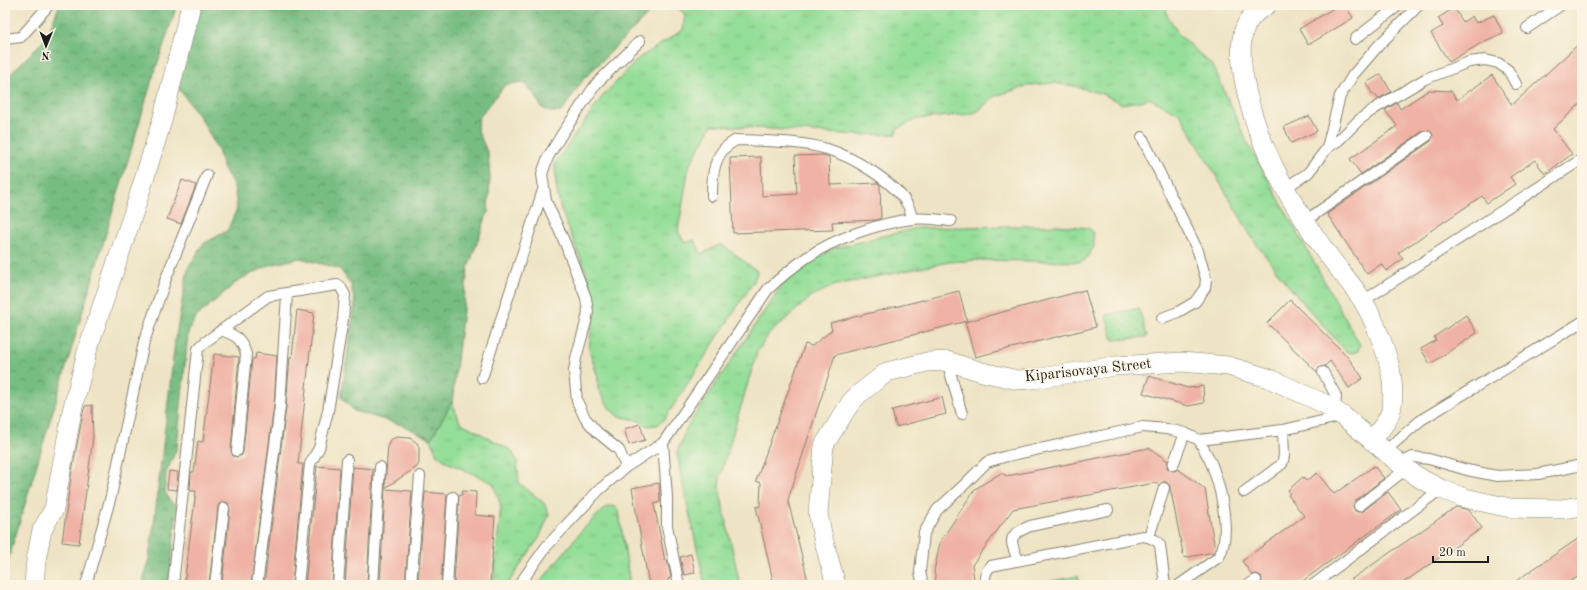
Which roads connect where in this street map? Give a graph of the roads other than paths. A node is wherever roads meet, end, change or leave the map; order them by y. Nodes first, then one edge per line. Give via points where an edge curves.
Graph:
1 (49, 5) edge
2 (191, 5) edge
3 (1267, 5) edge
4 (1399, 5) edge
5 (1418, 5) edge
6 (1561, 5) edge
7 (1527, 28) dead end
8 (5, 39) edge
9 (1355, 39) dead end
10 (640, 41) dead end
11 (1516, 84) dead end
12 (1427, 136) dead end
13 (1142, 137) dead end
14 (1327, 148) junction
15 (1582, 159) edge
16 (207, 175) dead end
17 (544, 188) junction
18 (1285, 188) junction
19 (712, 196) dead end
20 (912, 218) junction
21 (951, 221) dead end
22 (1305, 221) junction
23 (287, 294) junction
24 (1363, 301) junction
25 (1162, 318) dead end
26 (1582, 322) edge
27 (221, 330) junction
28 (946, 361) junction
29 (1324, 372) dead end
30 (482, 378) dead end
31 (1339, 413) junction
32 (962, 414) dead end
33 (1283, 430) junction
34 (1185, 433) junction
35 (1199, 440) junction
36 (663, 443) junction
37 (1378, 446) junction
38 (237, 451) dead end
39 (347, 460) dead end
40 (1173, 465) dead end
41 (1582, 465) edge
42 (1403, 466) junction
43 (380, 467) dead end
44 (626, 467) junction
45 (420, 476) dead end
46 (1164, 488) dead end
47 (1441, 489) junction
48 (1244, 492) dead end
49 (453, 497) dead end
50 (1359, 506) dead end
51 (1582, 506) edge
52 (224, 508) dead end
53 (1108, 510) dead end
54 (1149, 537) junction
55 (1018, 560) junction
56 (34, 585) edge
57 (86, 585) edge
58 (173, 585) edge
59 (215, 585) edge
60 (257, 585) edge
61 (298, 585) edge
62 (338, 585) edge
63 (373, 585) edge
64 (411, 585) edge
65 (447, 585) edge
66 (519, 585) edge
67 (679, 585) edge
68 (836, 585) edge
69 (922, 585) edge
70 (986, 585) edge
71 (1165, 585) edge
72 (1178, 585) edge
73 (1313, 585) edge

1 - 8 lane via 21,37
2 - 56 street via 162,121 88,348 72,411 54,509 42,530
3 - 18 street via 1247,22 1242,33 1242,62 1245,86 1258,133
4 - 9 lane
5 - 14 lane via 1346,85 1340,96
6 - 7 lane
10 - 17 lane via 596,84 562,134 548,156 542,174
11 - 14 lane via 1508,70 1498,63 1485,60 1469,62 1425,79 1374,109
12 - 22 lane
13 - 25 lane via 1198,251 1206,279 1205,288 1195,302
14 - 18 lane via 1308,173
15 - 24 lane
16 - 57 lane via 144,342 111,496
17 - 30 lane
17 - 44 lane via 546,201 586,298 588,312 574,371 578,401 585,418 618,450
18 - 22 street
19 - 20 lane via 712,181 717,162 724,150 736,140 785,143 828,149 866,167 899,194 907,204
20 - 21 lane
20 - 36 lane via 840,239 807,257 768,289
22 - 24 street
23 - 27 lane via 268,296
23 - 60 lane via 280,406
23 - 61 lane via 337,285 345,295 328,411 318,448 310,464
24 - 37 street via 1380,337 1392,379 1393,398
26 - 37 lane
27 - 38 lane via 242,342 246,354
27 - 58 lane via 198,348
28 - 31 street, Kiparisovaya Street via 1018,380 1115,366 1182,362 1220,364 1268,378
28 - 32 lane
28 - 68 street, Kiparisovaya Street via 928,362 887,372 851,402 824,445 818,513
29 - 31 lane via 1336,396
31 - 33 lane
31 - 37 street, Kiparisovaya Street
33 - 35 lane
33 - 48 lane via 1282,464
34 - 35 lane
34 - 40 lane
34 - 69 lane via 1143,427 987,462 936,510 924,533 920,572
35 - 72 lane via 1214,471 1225,523 1224,542 1218,557
36 - 44 lane
36 - 67 lane via 667,526
37 - 42 street, Kiparisovaya Street
39 - 62 lane
41 - 42 lane via 1538,474 1497,476 1429,459 1413,458
42 - 47 street, Kiparisovaya Street
42 - 50 lane
43 - 63 lane
44 - 66 lane via 599,490 546,548
45 - 64 lane
46 - 54 lane
47 - 51 street, Kiparisovaya Street via 1465,498 1510,508 1562,509
47 - 73 lane
49 - 65 lane
52 - 59 lane
53 - 55 lane via 1020,530 1012,538
54 - 55 lane via 1143,536
54 - 71 lane via 1160,545
55 - 70 lane via 991,566 984,578

